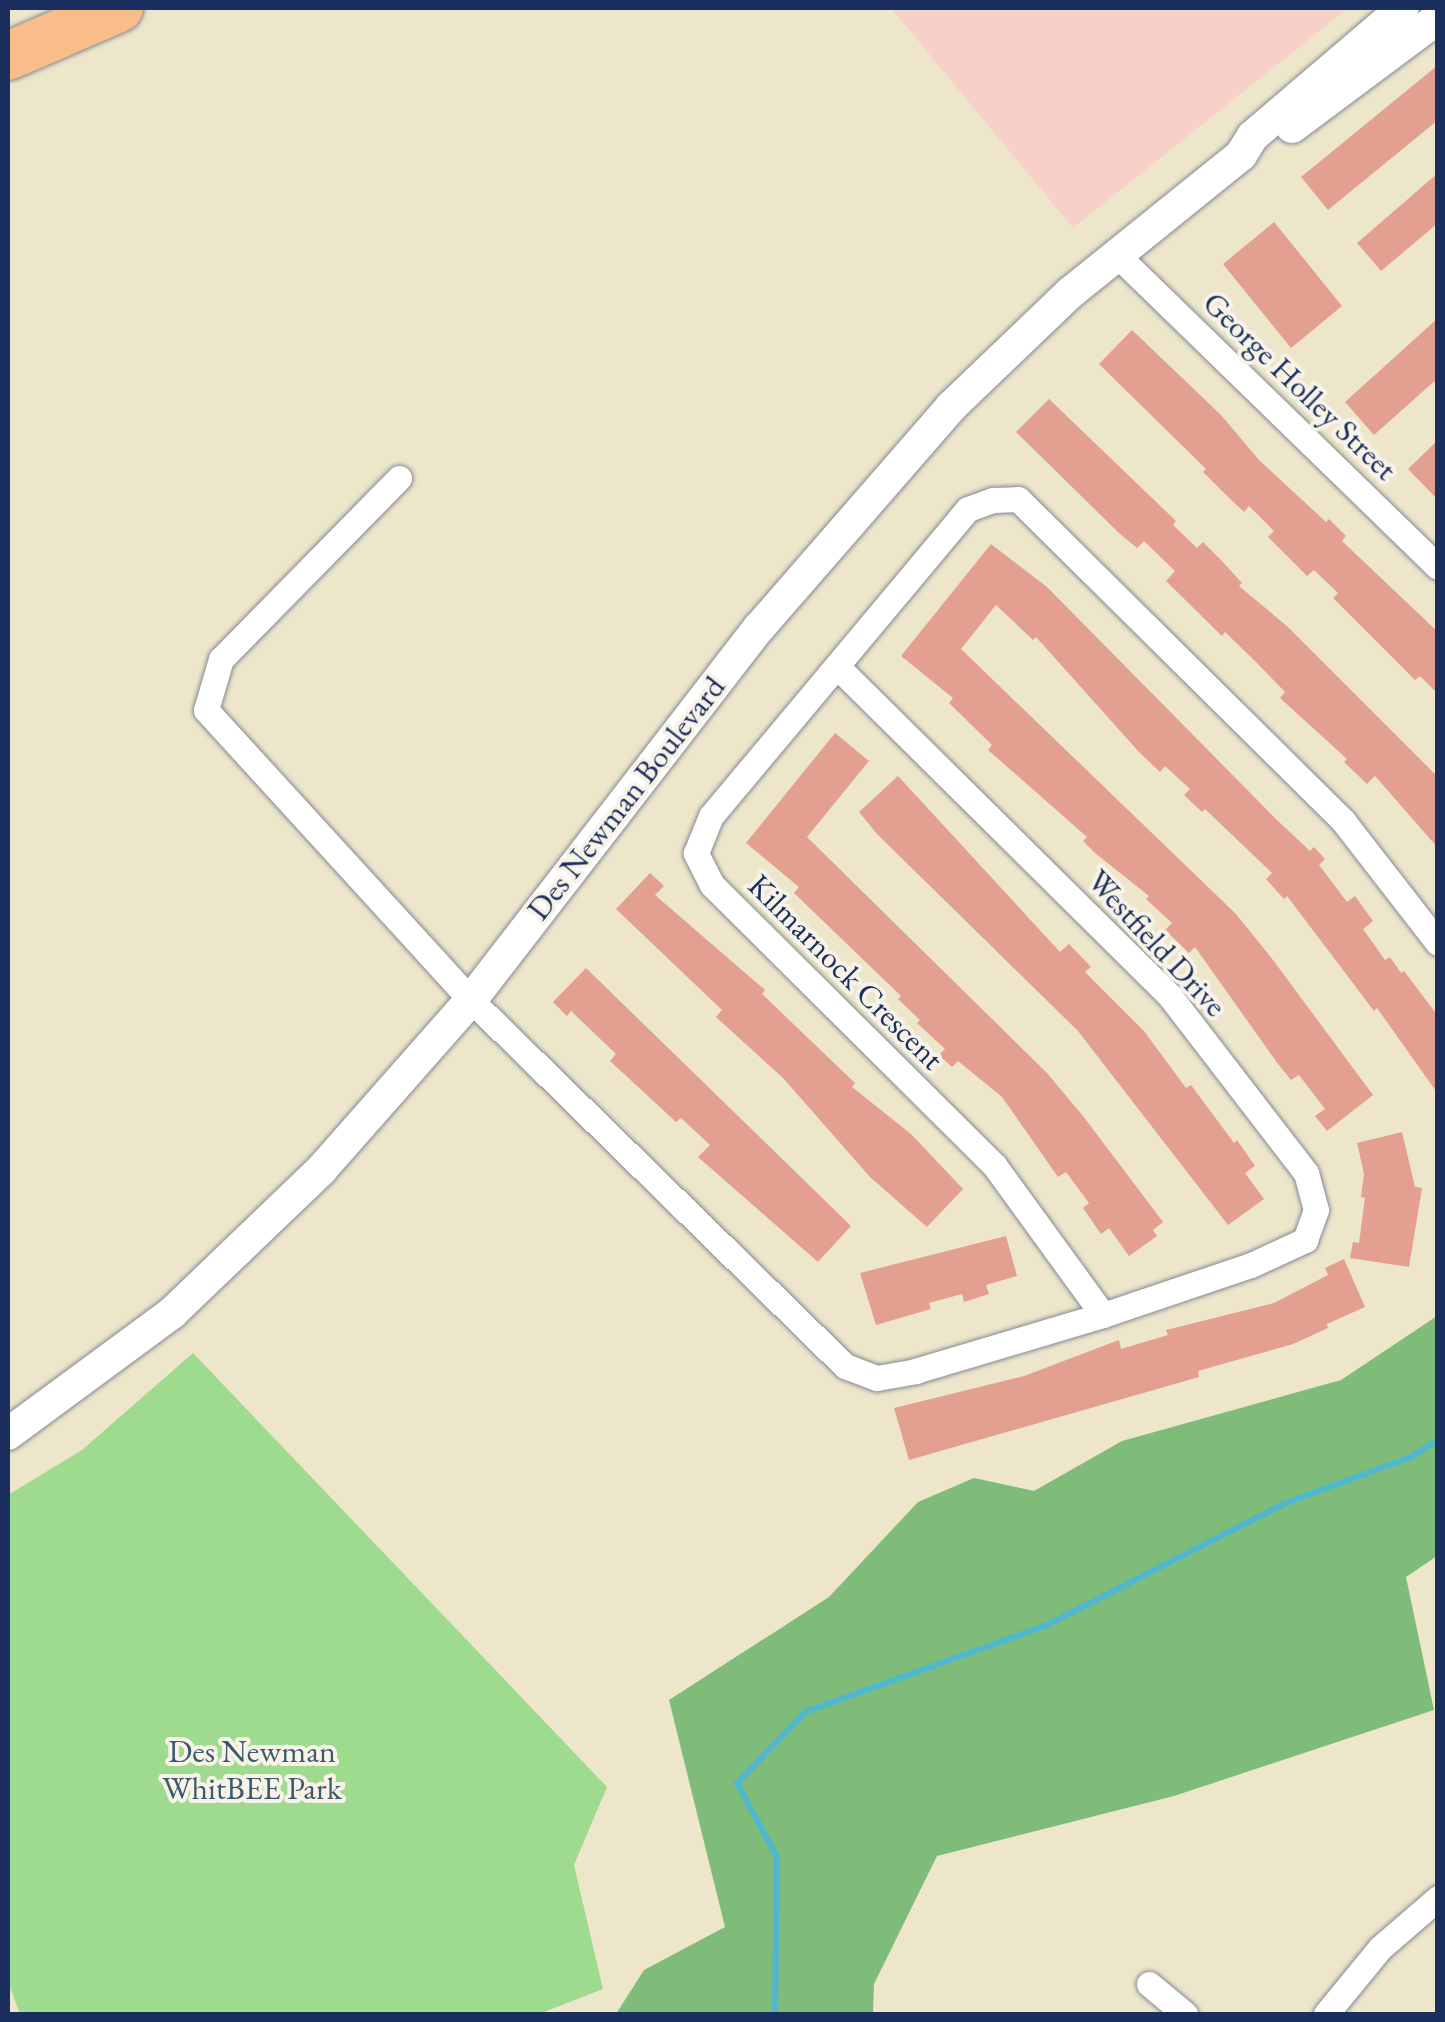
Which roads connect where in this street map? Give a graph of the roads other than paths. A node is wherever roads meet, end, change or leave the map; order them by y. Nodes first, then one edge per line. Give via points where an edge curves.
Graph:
1 (1403, 8) edge
2 (111, 12) edge
3 (1438, 18) edge
4 (8, 56) edge
5 (8, 80) edge
6 (1241, 155) junction
7 (1115, 254) junction
8 (399, 478) dead end
9 (1437, 566) edge
10 (836, 666) junction
11 (1438, 943) edge
12 (471, 1000) junction
13 (1104, 1315) junction
14 (8, 1434) edge
15 (1438, 1898) edge
16 (1149, 1984) dead end
17 (1185, 2014) edge
18 (1326, 2014) edge

1 - 6 street, Des Newman Boulevard via 1253,136
2 - 4 highway
2 - 5 highway
3 - 6 street, Des Newman Boulevard via 1264,148
6 - 7 street, Des Newman Boulevard
7 - 9 street, George Holley Street
7 - 12 street, Des Newman Boulevard via 951,408 758,628
8 - 12 street, Westfield Drive via 221,659 206,710
10 - 11 street via 968,509 1018,500 1344,822
10 - 13 street, Kilmarnock Crescent via 711,816 696,853 712,885 994,1165
10 - 13 street, Westfield Drive via 1169,994 1306,1173 1316,1210 1306,1240
12 - 13 street, Westfield Drive via 856,1372 877,1378 915,1371
12 - 14 street, Des Newman Boulevard via 321,1170 172,1313
15 - 18 street via 1380,1948
16 - 17 street

